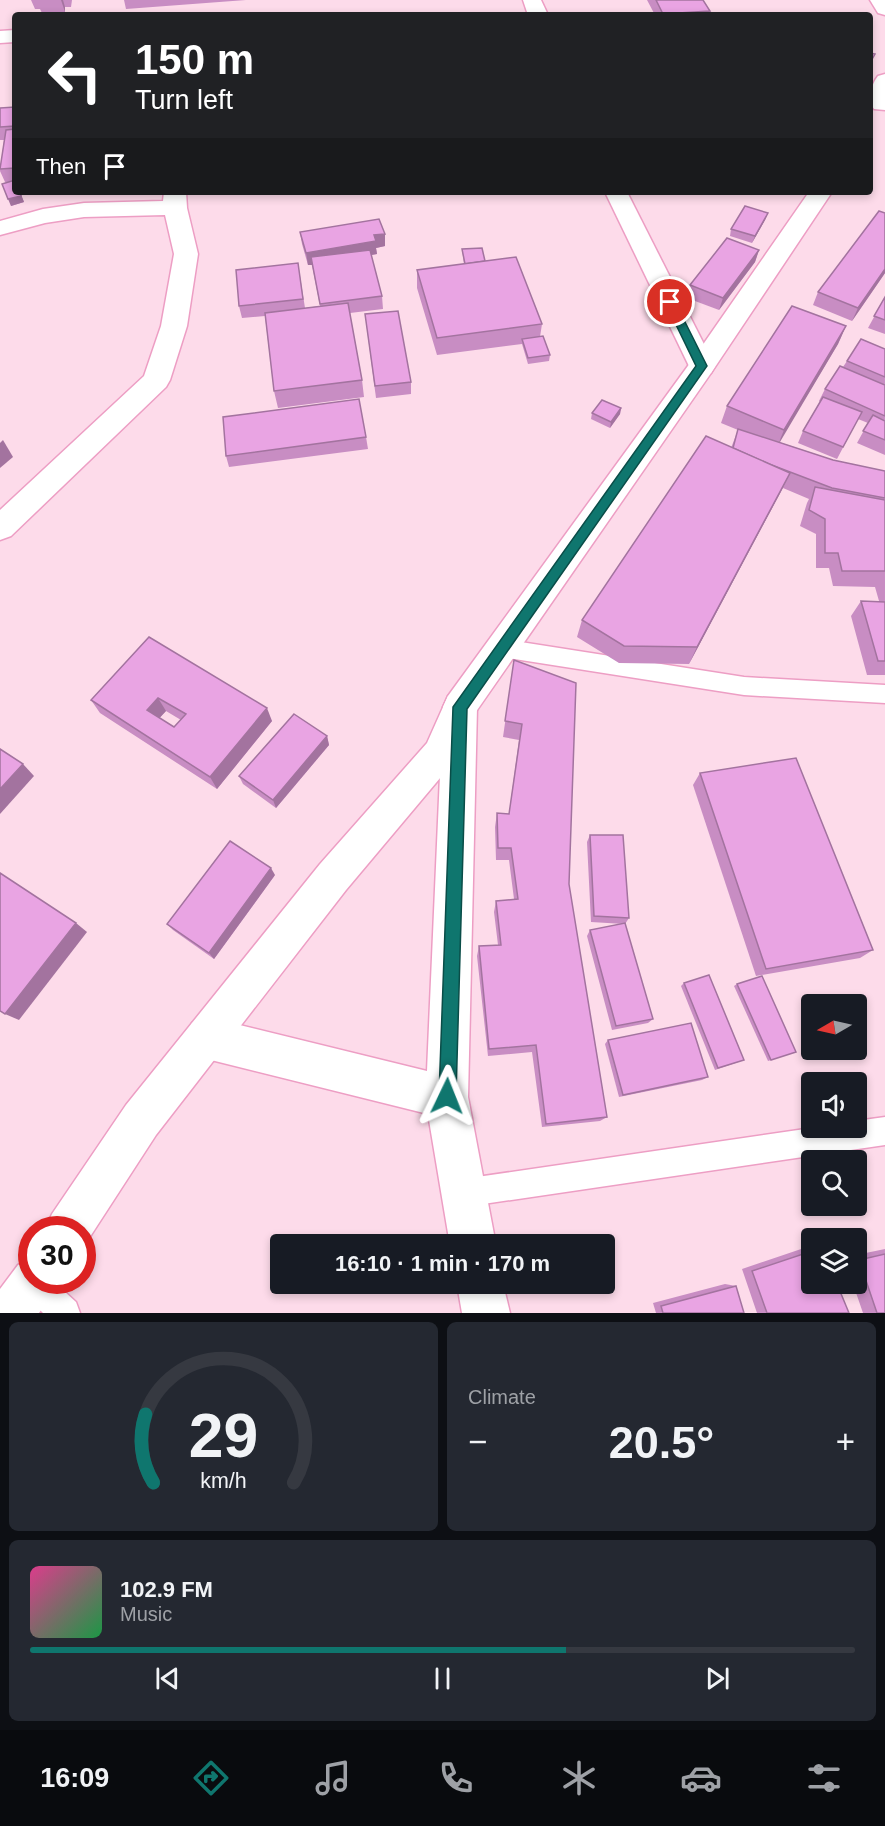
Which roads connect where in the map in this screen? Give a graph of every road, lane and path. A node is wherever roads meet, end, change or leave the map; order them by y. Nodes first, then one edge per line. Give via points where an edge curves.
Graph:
1 (879, 0) edge
2 (885, 9) edge
3 (885, 81) edge
4 (879, 109) edge
5 (617, 195) edge
6 (819, 195) edge
7 (175, 200) edge
8 (0, 228) edge
9 (702, 366) junction
10 (0, 528) edge
11 (501, 648) junction
12 (885, 694) edge
13 (460, 707) junction
14 (207, 1038) junction
15 (447, 1096) junction
16 (885, 1131) edge
17 (463, 1193) junction
18 (77, 1216) edge
19 (471, 1234) edge
20 (482, 1294) edge
21 (486, 1313) edge

1 - 2 street
3 - 4 street
5 - 9 street
6 - 9 street
7 - 8 street via 43,216
7 - 10 street via 186,254 174,326 156,380
9 - 11 street
11 - 12 lane via 744,686
11 - 13 street
13 - 14 street via 439,754 333,877
13 - 15 street
14 - 15 street
14 - 18 street via 141,1120
15 - 17 street
16 - 17 lane
17 - 19 street
20 - 21 street

